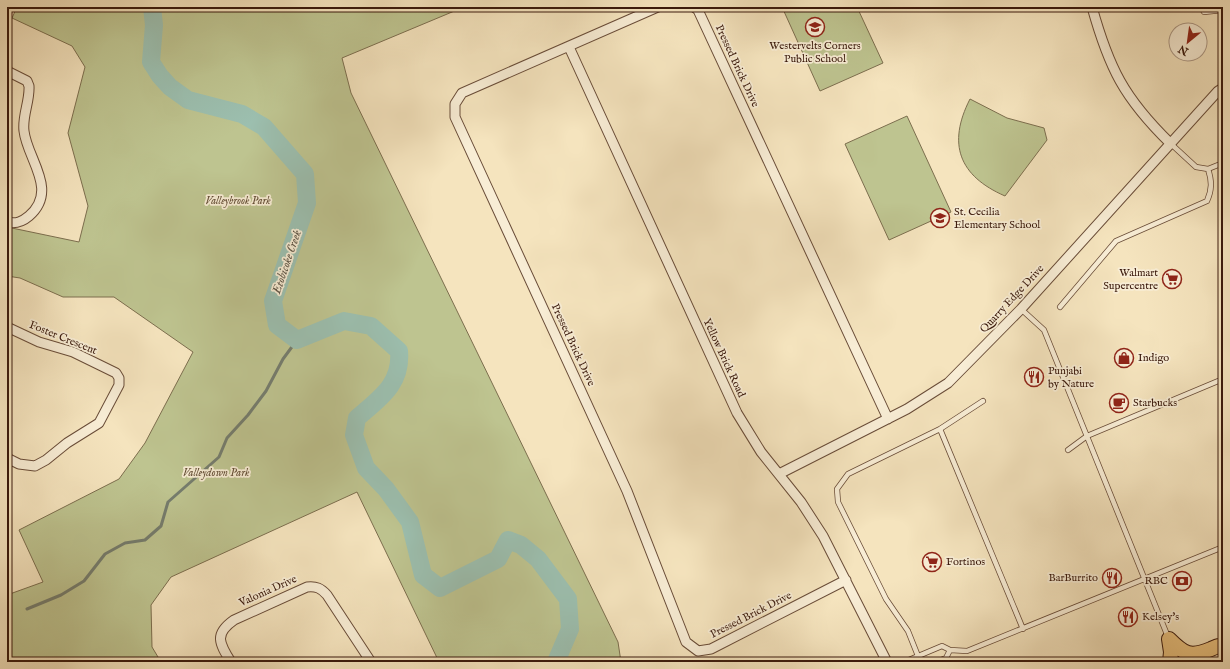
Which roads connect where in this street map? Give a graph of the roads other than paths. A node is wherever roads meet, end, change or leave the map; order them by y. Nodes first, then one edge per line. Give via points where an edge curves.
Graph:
1 (658, 7) edge
2 (694, 7) edge
3 (1092, 7) edge
4 (1201, 7) edge
5 (1223, 10) edge
6 (569, 47) junction
7 (7, 71) edge
8 (1223, 88) edge
9 (1170, 143) junction
10 (1223, 163) edge
11 (1208, 169) junction
12 (7, 222) edge
13 (1060, 307) dead end
14 (1021, 310) junction
15 (7, 327) edge
16 (1223, 379) edge
17 (983, 401) dead end
18 (888, 419) junction
19 (940, 428) junction
20 (1087, 436) junction
21 (1068, 450) dead end
22 (7, 458) edge
23 (778, 474) junction
24 (1223, 547) edge
25 (1145, 579) junction
26 (846, 580) junction
27 (1023, 628) junction
28 (1169, 639) junction
29 (1223, 647) edge
30 (950, 650) junction
31 (1223, 652) edge
32 (918, 656) junction
33 (231, 662) edge
34 (371, 662) edge
35 (887, 662) edge
36 (904, 662) edge
37 (936, 662) edge
38 (1170, 662) edge
39 (1202, 662) edge

1 - 6 street, Pressed Brick Drive
2 - 18 street, Pressed Brick Drive via 698,10
3 - 9 street via 1107,54 1124,90
4 - 5 lane via 1204,12
6 - 23 street, Yellow Brick Road via 737,413
6 - 26 street, Pressed Brick Drive via 462,93 455,104 455,117 627,491 686,642 698,651 711,648
7 - 12 street via 27,81 29,86 24,131 42,188 36,208 29,216 14,224
8 - 9 street, Quarry Edge Drive
9 - 11 lane via 1196,167
9 - 14 street, Quarry Edge Drive
10 - 11 lane
11 - 13 lane via 1211,190 1207,201 1116,241
14 - 18 street, Quarry Edge Drive via 948,384
14 - 20 lane via 1044,330
15 - 22 street, Foster Crescent via 39,342 73,352 116,373 119,385 99,423 46,460 35,466 20,464
16 - 20 lane
17 - 19 lane
18 - 23 street, Quarry Edge Drive
19 - 27 lane
19 - 32 lane via 848,474 837,489 841,509 886,599 901,618
20 - 21 lane
20 - 25 lane
23 - 26 street, Yellow Brick Road via 801,502 823,536
24 - 25 lane
25 - 27 lane
25 - 28 lane
26 - 35 street, Yellow Brick Road
27 - 30 lane via 967,651
28 - 29 main road via 1181,650 1192,655 1218,646
28 - 38 main road
30 - 32 lane via 942,646
30 - 37 lane via 946,658
31 - 39 main road
32 - 36 lane
33 - 34 street, Valonia Drive via 221,644 220,635 225,626 307,587 312,587 321,588 327,595

